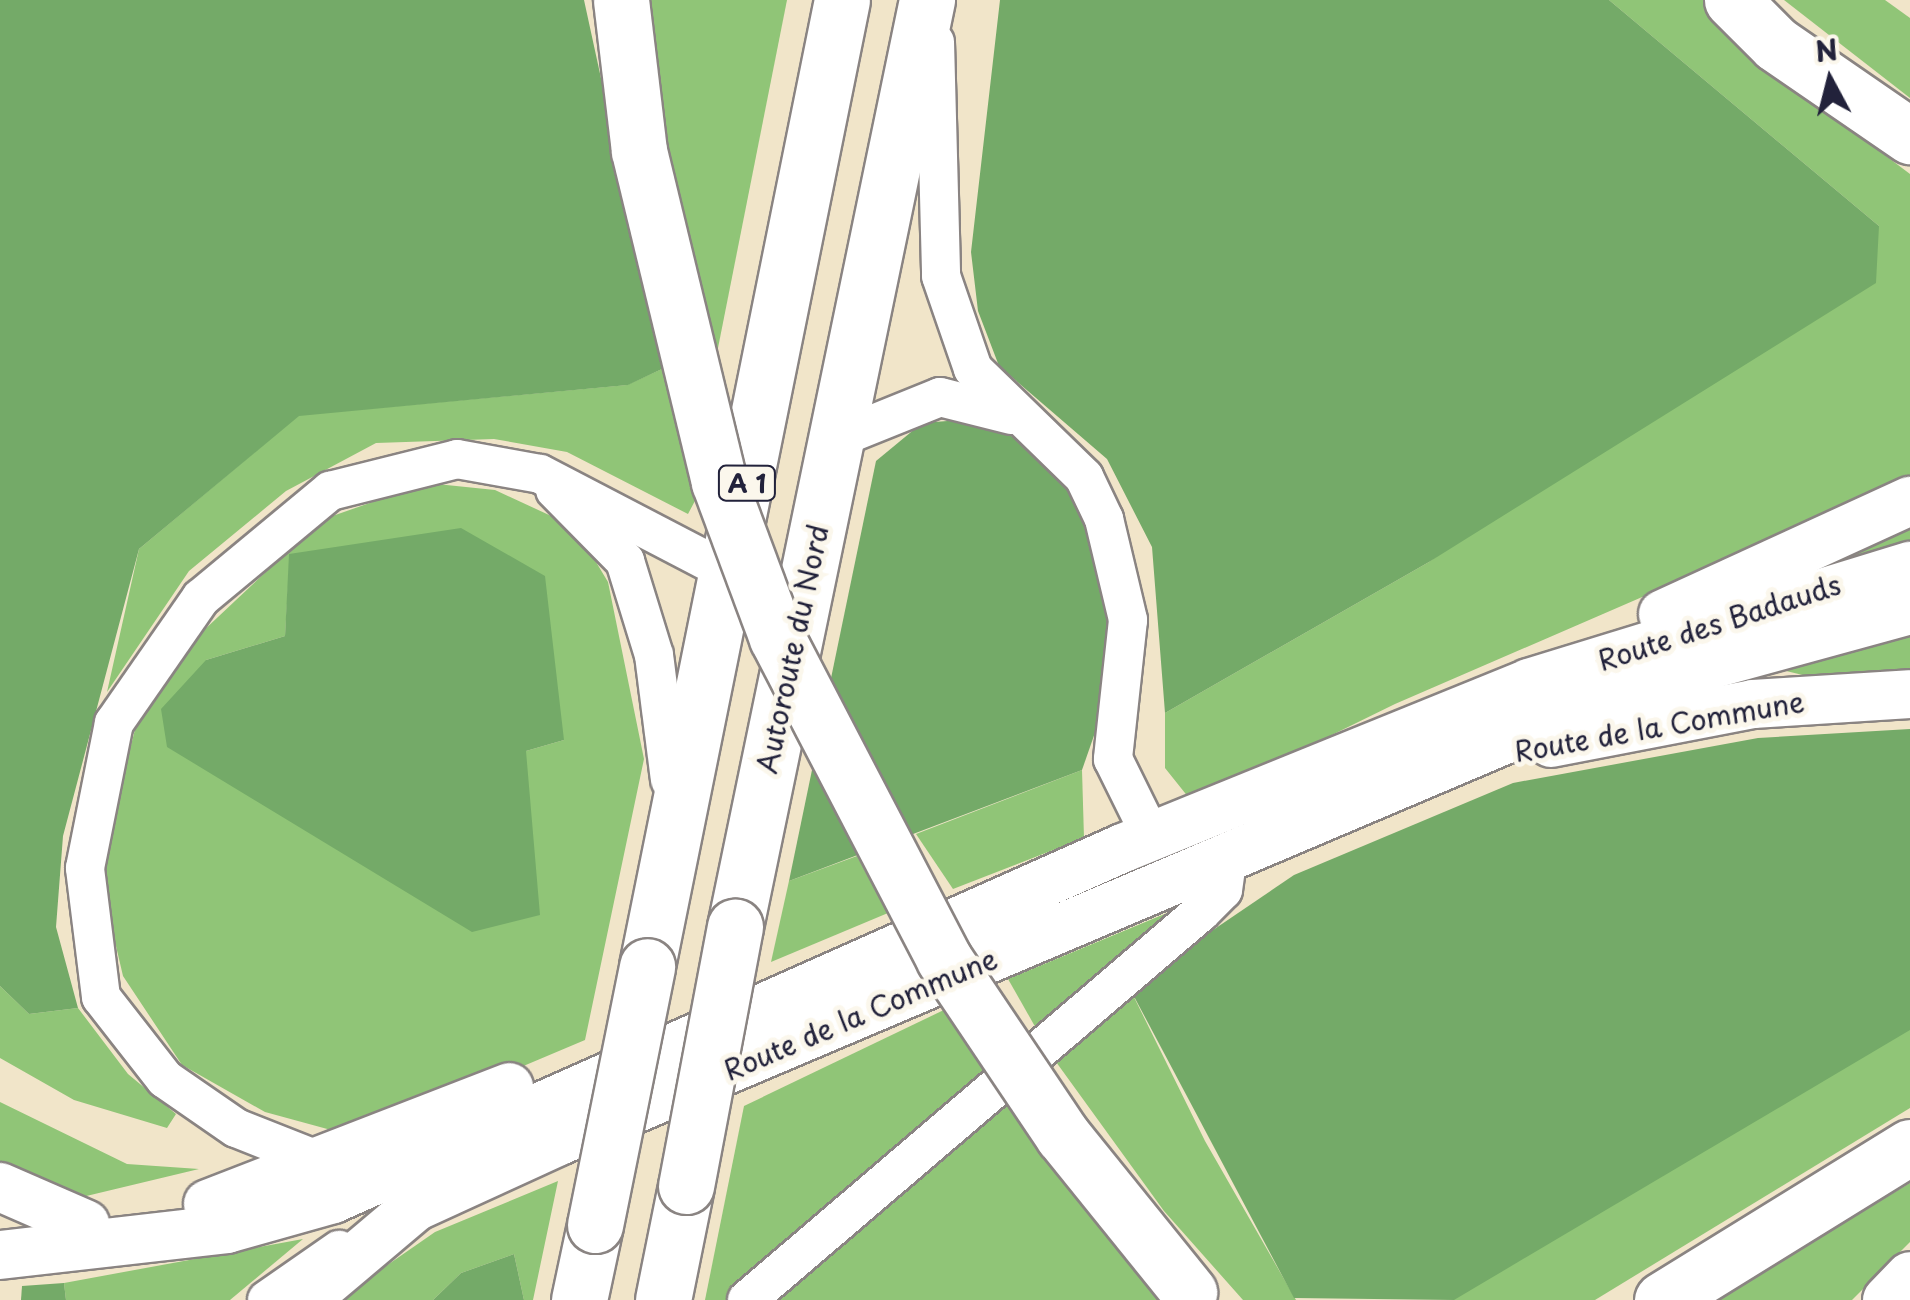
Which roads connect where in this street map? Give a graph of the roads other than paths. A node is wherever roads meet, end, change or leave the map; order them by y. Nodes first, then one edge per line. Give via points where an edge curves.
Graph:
1 (621, 0) edge
2 (842, 0) edge
3 (931, 0) edge
4 (1732, 0) edge
5 (1910, 136) edge
6 (1018, 418) junction
7 (836, 439) junction
8 (540, 474) junction
9 (1910, 501) edge
10 (1910, 566) edge
11 (730, 573) junction
12 (1910, 610) edge
13 (1529, 683) junction
14 (1910, 694) edge
15 (1469, 759) junction
16 (672, 840) junction
17 (1136, 842) junction
18 (1228, 854) junction
19 (1910, 1147) edge
20 (322, 1162) junction
21 (0, 1187) edge
22 (414, 1207) junction
23 (86, 1224) junction
24 (22, 1253) edge
25 (1910, 1276) edge
26 (1192, 1296) edge
27 (267, 1300) edge
28 (305, 1300) edge
29 (579, 1300) edge
30 (664, 1300) edge
31 (747, 1300) edge
32 (1662, 1300) edge
33 (1888, 1300) edge

1 - 26 highway, bridge via 639,152 719,482 778,638 944,959 1063,1136
2 - 11 highway, A 1
3 - 6 street via 941,276 973,369
3 - 7 highway, Autoroute du Nord
4 - 5 highway via 1776,44
6 - 7 street via 980,400 940,396
6 - 17 street via 1084,477 1119,563 1128,666 1113,759
7 - 30 highway, Autoroute du Nord, bridge
8 - 11 street
8 - 16 street via 626,561 668,743
8 - 20 street via 457,459 330,491 202,598 114,723 85,868 101,997 164,1079 236,1128
9 - 13 main road via 1742,574
10 - 13 main road, Route des Badauds
11 - 16 highway, A 1
12 - 15 main road, Route de la Commune via 1629,686
13 - 17 main road, Route de la Commune
14 - 15 main road, Route de la Commune via 1753,704
15 - 18 main road, Route de la Commune
16 - 29 highway, A 1, bridge
17 - 20 main road via 971,895
17 - 24 main road via 332,1199 227,1229
18 - 22 main road, Route de la Commune
18 - 31 street via 1223,890 1201,912
19 - 32 highway
20 - 23 main road via 201,1206
21 - 23 main road
22 - 27 street, Route de la Commune
22 - 28 main road
23 - 24 main road
25 - 33 main road

